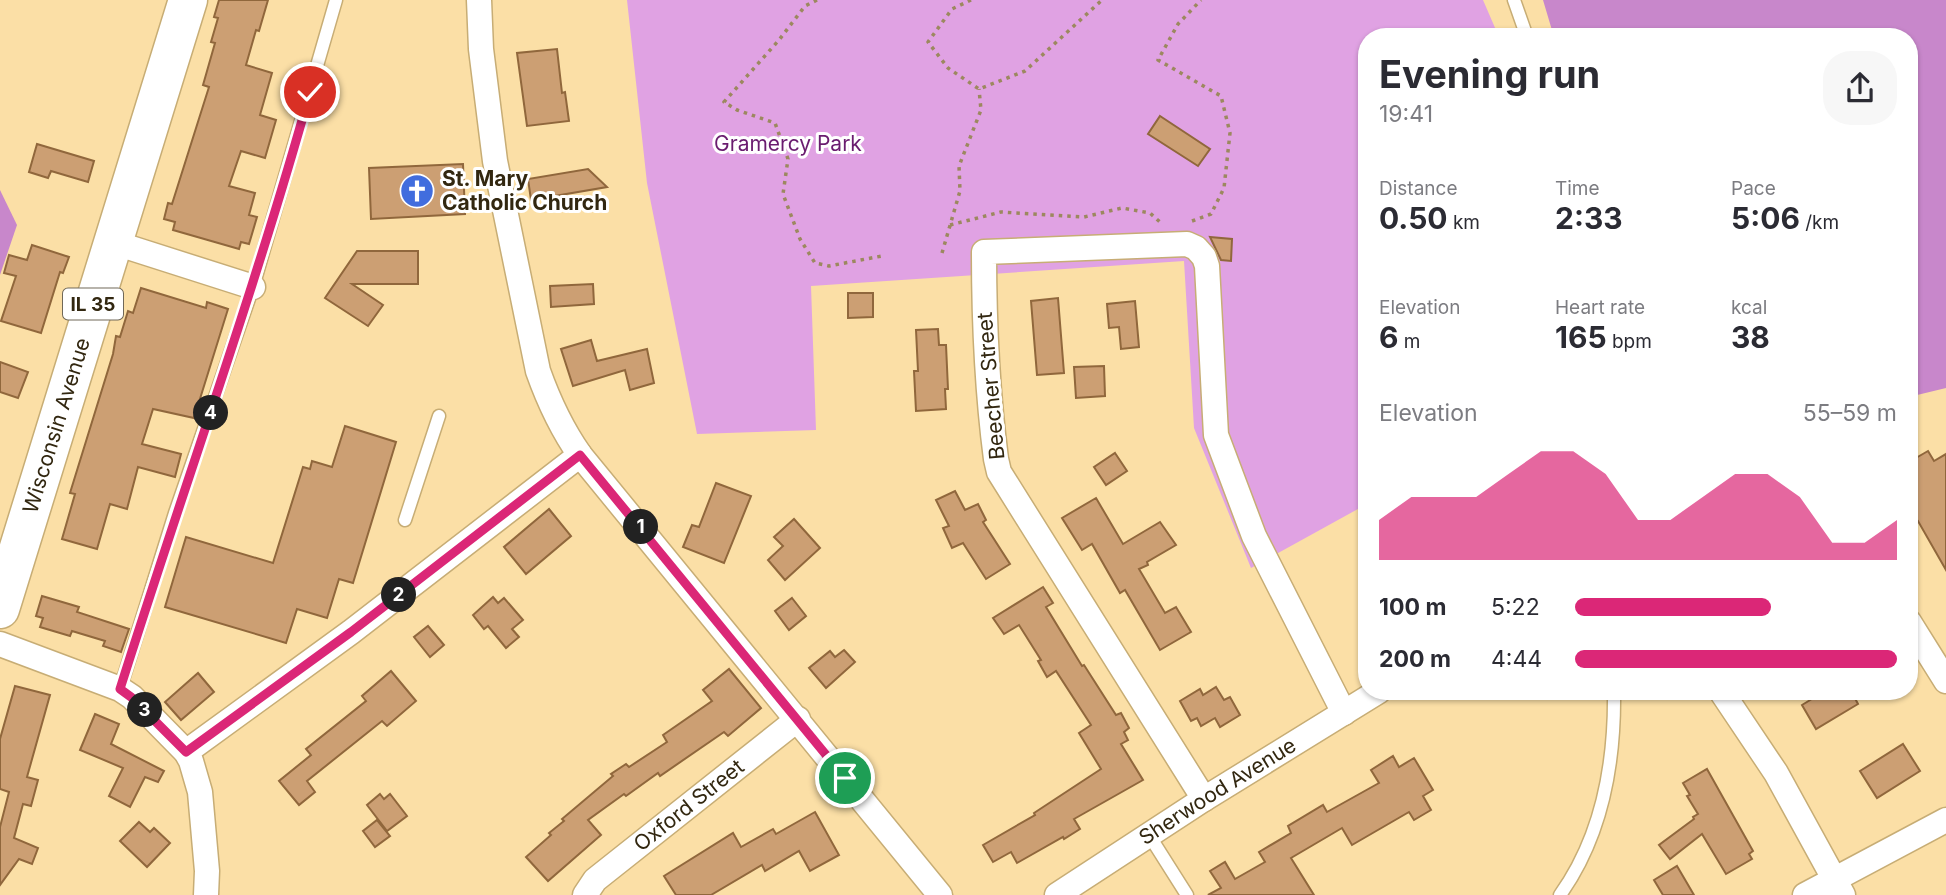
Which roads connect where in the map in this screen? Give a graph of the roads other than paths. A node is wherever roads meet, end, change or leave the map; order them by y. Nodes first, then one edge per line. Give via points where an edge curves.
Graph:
1 (188, 0) edge
2 (336, 0) edge
3 (479, 0) edge
4 (1514, 0) edge
5 (1524, 28) edge
6 (112, 242) junction
7 (253, 287) junction
8 (439, 416) dead end
9 (580, 455) junction
10 (405, 520) dead end
11 (0, 609) edge
12 (1918, 636) edge
13 (0, 644) edge
14 (1946, 681) edge
15 (120, 689) junction
16 (1365, 700) edge
17 (1614, 700) edge
18 (1727, 700) edge
19 (1344, 713) junction
20 (798, 719) junction
21 (186, 752) junction
22 (1204, 799) junction
23 (1946, 820) edge
24 (1149, 835) junction
25 (1839, 886) edge
26 (206, 895) edge
27 (585, 895) edge
28 (940, 895) edge
29 (1057, 895) edge
30 (1187, 895) edge
31 (1560, 895) edge
32 (1805, 895) edge

1 - 6 main road, Wisconsin Avenue / IL 35
2 - 7 lane
3 - 9 street via 495,160 527,324 548,402
4 - 5 lane
6 - 7 street
6 - 11 main road, Wisconsin Avenue / IL 35
7 - 15 lane
8 - 10 lane
9 - 20 street
9 - 21 street
12 - 14 street
13 - 15 street
15 - 21 street
16 - 19 street, Sherwood Avenue
17 - 31 lane via 1611,760 1595,831
18 - 25 street via 1776,773
19 - 22 street, Sherwood Avenue
19 - 22 street, Beecher Street via 1254,536 1216,435 1204,257 1187,244 984,252 987,378 999,472
20 - 27 street, Oxford Street via 595,880
20 - 28 street
21 - 26 street via 199,782
22 - 24 street, Sherwood Avenue
23 - 25 street
24 - 29 street, Sherwood Avenue
24 - 30 lane
25 - 32 street

